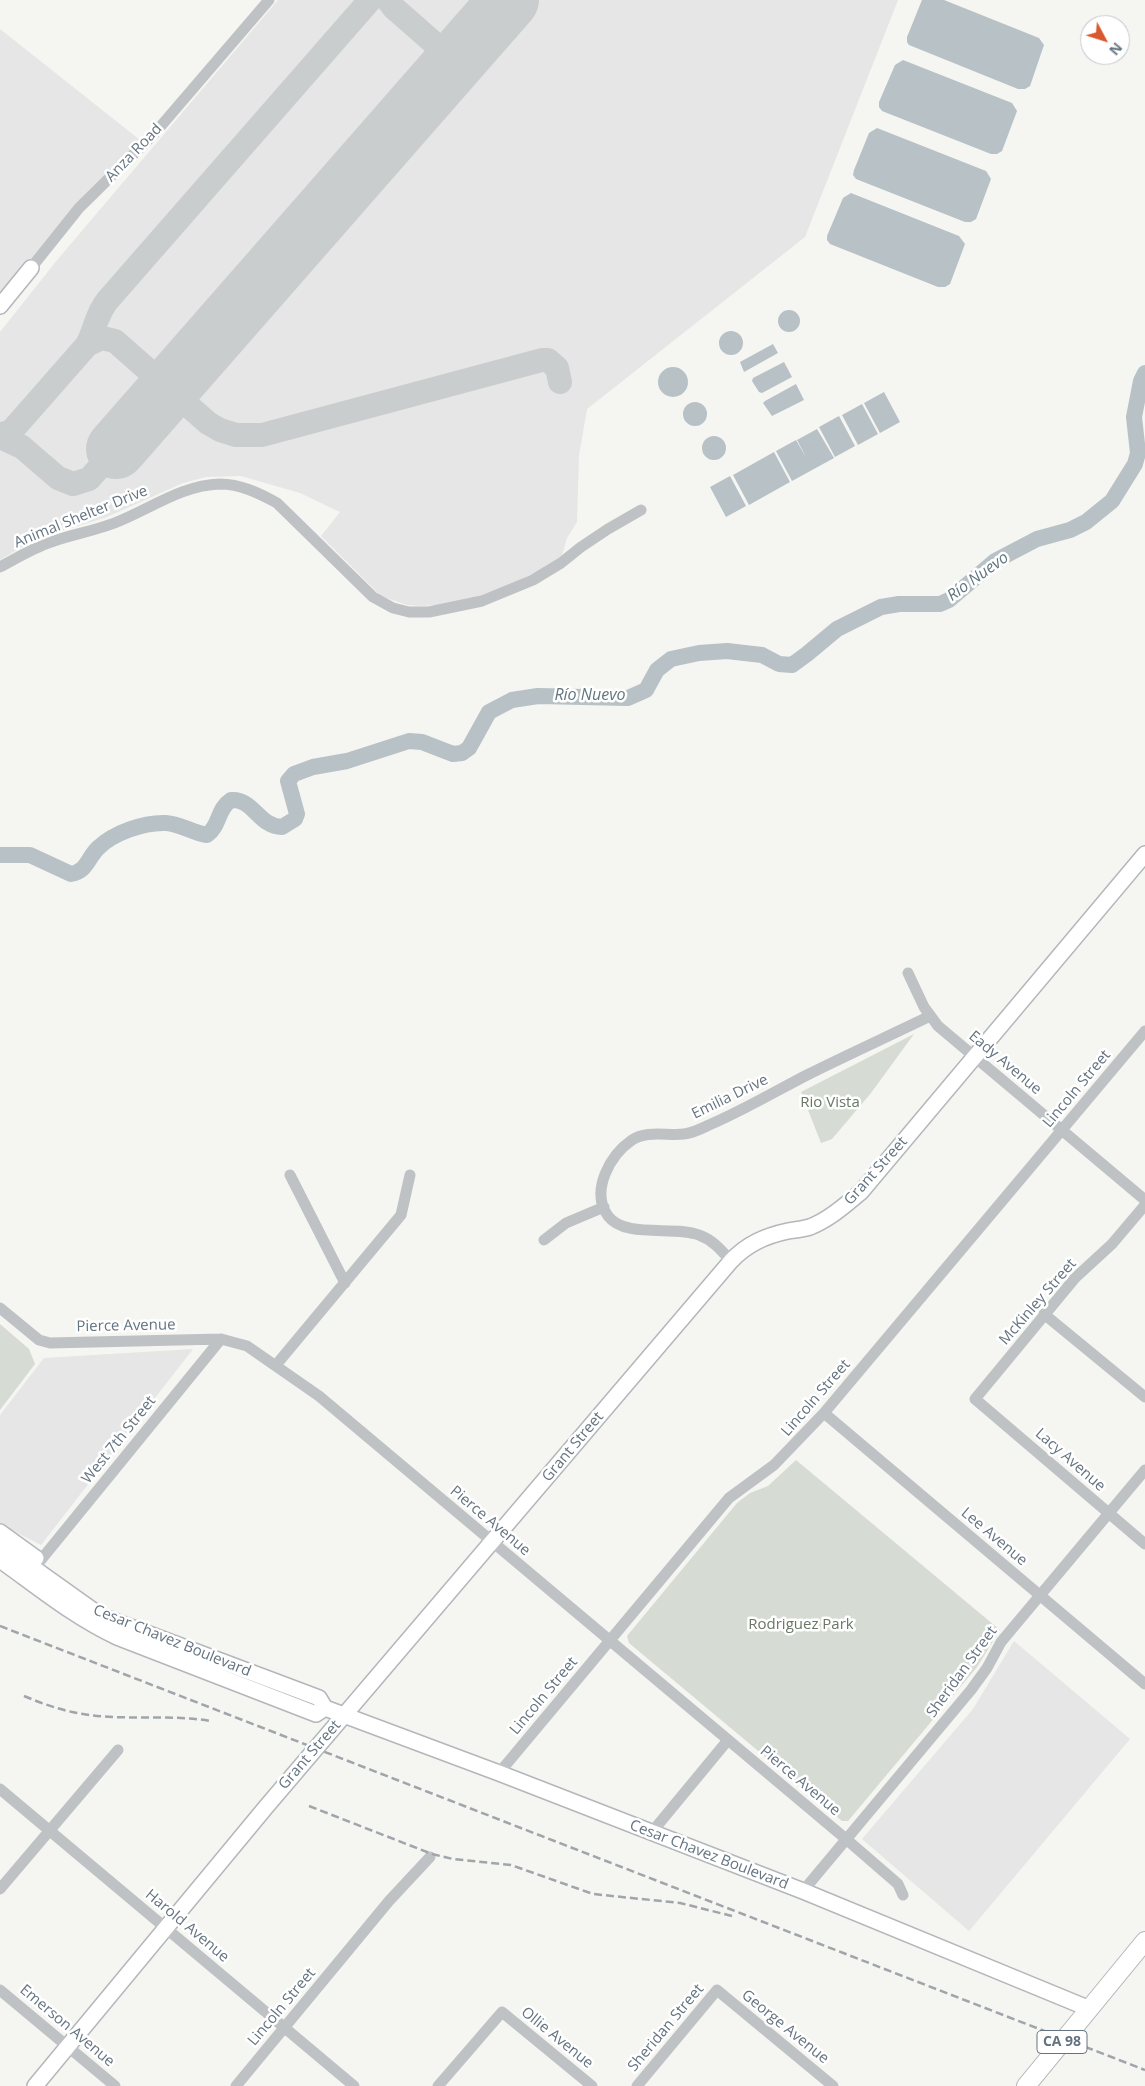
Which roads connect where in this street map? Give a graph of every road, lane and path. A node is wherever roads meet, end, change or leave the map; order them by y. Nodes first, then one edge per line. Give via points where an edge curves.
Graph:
1 (269, 0) edge
2 (31, 268) joint
3 (0, 306) edge
4 (641, 510) dead end
5 (0, 567) edge
6 (1145, 854) edge
7 (908, 973) dead end
8 (930, 1016) junction
9 (1145, 1031) edge
10 (974, 1057) junction
11 (1062, 1130) junction
12 (290, 1175) dead end
13 (410, 1176) dead end
14 (1145, 1200) edge
15 (1145, 1205) edge
16 (604, 1207) junction
17 (544, 1240) dead end
18 (730, 1261) junction
19 (345, 1283) junction
20 (0, 1308) edge
21 (1044, 1314) junction
22 (221, 1339) junction
23 (276, 1365) junction
24 (1145, 1397) edge
25 (975, 1399) joint
26 (824, 1413) junction
27 (1145, 1470) edge
28 (1108, 1513) junction
29 (0, 1532) edge
30 (493, 1543) junction
31 (0, 1544) edge
32 (1145, 1544) edge
33 (0, 1560) edge
34 (40, 1561) junction
35 (1040, 1595) junction
36 (610, 1640) junction
37 (251, 1673) junction
38 (1145, 1684) edge
39 (325, 1708) junction
40 (346, 1714) junction
41 (728, 1740) junction
42 (118, 1750) dead end
43 (499, 1773) junction
44 (0, 1789) edge
45 (50, 1830) junction
46 (652, 1832) junction
47 (846, 1839) junction
48 (430, 1857) dead end
49 (0, 1889) edge
50 (803, 1891) junction
51 (903, 1896) dead end
52 (167, 1928) junction
53 (1145, 1941) edge
54 (0, 1990) edge
55 (717, 1990) joint
56 (1090, 2008) junction
57 (285, 2028) junction
58 (68, 2046) junction
59 (1027, 2083) edge
60 (35, 2086) edge
61 (115, 2086) edge
62 (236, 2086) edge
63 (354, 2086) edge
64 (438, 2086) edge
65 (592, 2086) edge
66 (637, 2086) edge
67 (833, 2086) edge

1 - 2 street, Anza Road via 154,134 79,208
2 - 3 main road, Anza Road
4 - 5 street, Animal Shelter Drive via 533,580 482,602 429,612 408,612 372,597 277,503 258,492 221,484 182,492 117,522 29,551
6 - 10 main road, Grant Street
7 - 8 street, Eady Avenue
8 - 10 street, Eady Avenue
8 - 16 street, Emilia Drive via 710,1125 686,1134 646,1135 633,1139 609,1166 602,1182
9 - 11 street, Lincoln Street
10 - 11 street, Eady Avenue
10 - 18 main road, Grant Street via 861,1192 836,1213 810,1227 757,1241
11 - 14 street, Eady Avenue
11 - 26 street, Lincoln Street
12 - 19 street
13 - 19 street via 401,1214
15 - 21 street, McKinley Street
16 - 17 street via 566,1223
16 - 18 street via 608,1216 622,1225 640,1229 683,1230 711,1240
18 - 30 main road, Grant Street
19 - 23 street
20 - 22 street, Pierce Avenue via 39,1340 50,1343
21 - 24 street
21 - 25 street, McKinley Street
22 - 23 street, Pierce Avenue via 247,1346
22 - 34 street, West 7th Street
23 - 30 street, Pierce Avenue via 319,1396
25 - 28 street, Lacy Avenue
26 - 35 street, Lee Avenue
26 - 36 street, Lincoln Street via 774,1466 729,1498
27 - 28 street, Sheridan Street
28 - 32 street, Lacy Avenue
28 - 35 street, Sheridan Street
29 - 34 main road
30 - 36 street, Pierce Avenue
30 - 40 main road, Grant Street
31 - 37 main road, Cesar Chavez Boulevard via 101,1616
33 - 39 main road, Cesar Chavez Boulevard via 97,1628 316,1714
34 - 37 main road via 95,1602 241,1661
35 - 38 street, Lee Avenue
35 - 47 street, Sheridan Street via 1002,1642 971,1690
36 - 41 street, Pierce Avenue
36 - 43 street, Lincoln Street
37 - 39 main road, Cesar Chavez Boulevard via 319,1698
39 - 40 main road, Cesar Chavez Boulevard
40 - 43 main road, Cesar Chavez Boulevard
40 - 52 main road, Grant Street
41 - 46 street
41 - 47 street, Pierce Avenue
42 - 45 street
43 - 46 main road, Cesar Chavez Boulevard
44 - 45 street, Harold Avenue
45 - 49 street
45 - 52 street, Harold Avenue
46 - 50 main road, Cesar Chavez Boulevard
47 - 50 street, Sheridan Street
47 - 51 street, Pierce Avenue via 898,1884
48 - 57 street, Lincoln Street via 389,1901
50 - 56 main road, Cesar Chavez Boulevard
52 - 57 street, Harold Avenue
52 - 58 main road, Grant Street
53 - 56 main road, CA 98
54 - 58 street, Emerson Avenue
55 - 66 street, Sheridan Street
55 - 67 street, George Avenue
56 - 59 main road, CA 98
57 - 62 street, Lincoln Street
57 - 63 street, Harold Avenue
58 - 60 main road, Grant Street
58 - 61 street, Emerson Avenue
64 - 65 street, Ollie Avenue via 502,2012

